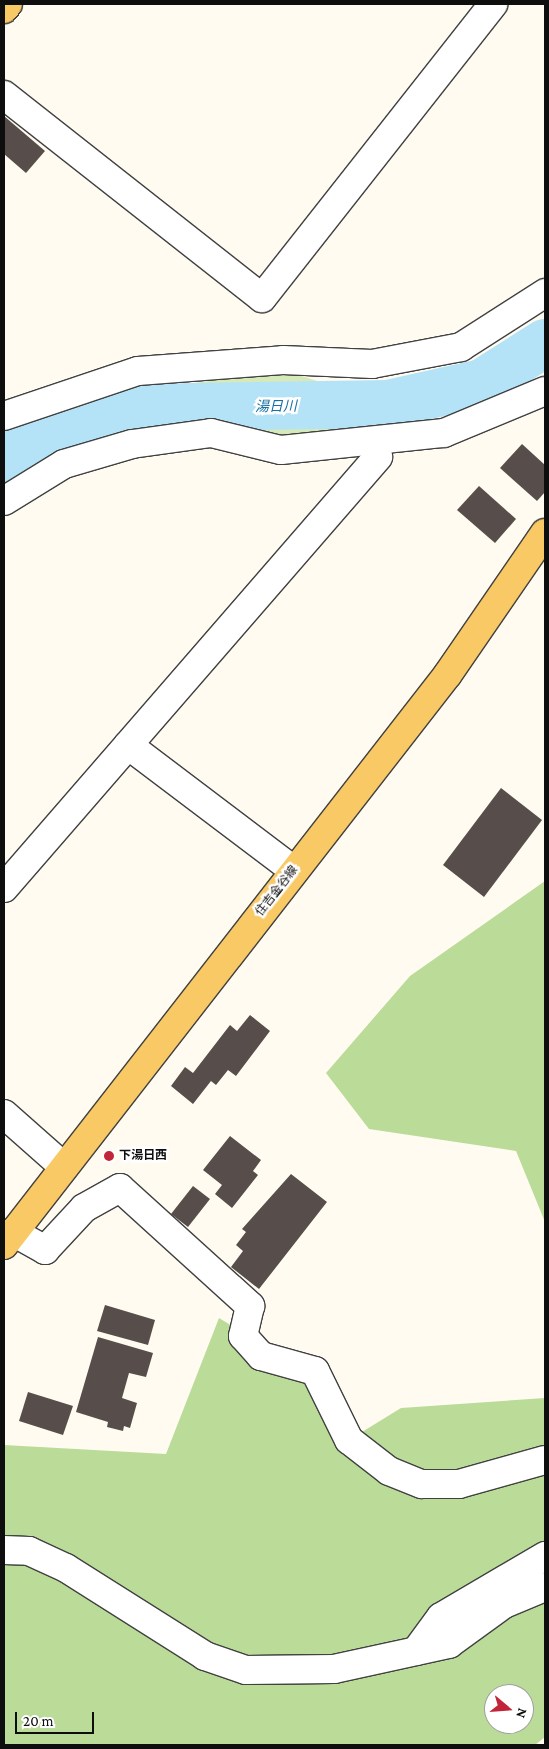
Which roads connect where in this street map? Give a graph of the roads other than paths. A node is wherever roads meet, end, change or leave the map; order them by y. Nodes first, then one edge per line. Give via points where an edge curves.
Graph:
1 (8, 4) edge
2 (493, 4) edge
3 (4, 9) edge
4 (4, 95) edge
5 (545, 293) edge
6 (545, 391) edge
7 (4, 416) edge
8 (378, 457) dead end
9 (4, 501) edge
10 (545, 533) edge
11 (128, 745) junction
12 (293, 870) junction
13 (4, 888) edge
14 (4, 1114) edge
15 (64, 1167) junction
16 (9, 1239) edge
17 (545, 1460) edge
18 (4, 1550) edge
19 (545, 1556) edge
20 (545, 1587) edge
21 (416, 1651) junction

1 - 3 main road
2 - 4 street via 262,298
5 - 7 street via 461,347 372,364 284,360 138,371
6 - 9 street via 444,433 281,450 211,433 132,444 64,464
8 - 11 street
10 - 12 main road, 住吉金谷線 via 448,674
11 - 12 street
11 - 13 street
12 - 15 main road, 住吉金谷線
14 - 15 street
15 - 16 main road, 住吉金谷線
16 - 17 street via 45,1250 84,1208 120,1188 250,1306 243,1336 261,1356 315,1371 349,1440 389,1471 422,1484 459,1484
18 - 21 street via 29,1551 66,1568 205,1656 246,1670 334,1669
19 - 21 street via 441,1617
20 - 21 street via 504,1604 449,1644

